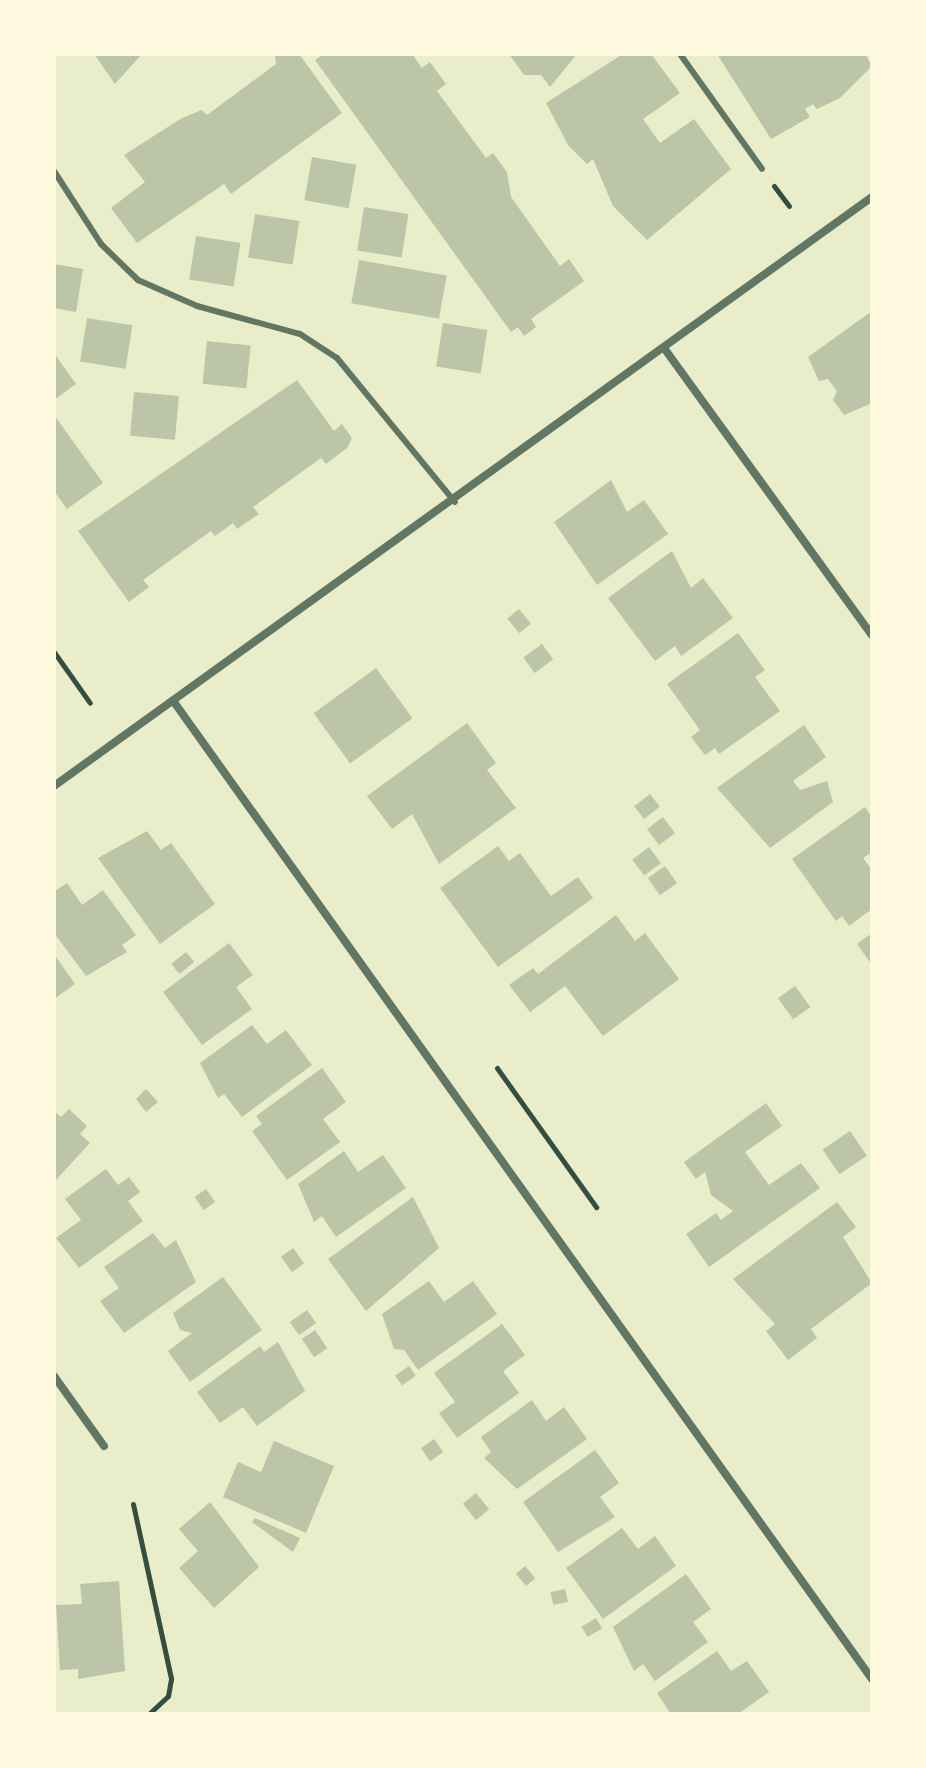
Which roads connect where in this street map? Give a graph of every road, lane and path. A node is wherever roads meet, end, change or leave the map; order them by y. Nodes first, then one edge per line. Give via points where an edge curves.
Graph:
1 (680, 54) edge
2 (762, 169) dead end
3 (54, 171) edge
4 (872, 197) edge
5 (664, 348) junction
6 (455, 502) junction
7 (872, 635) edge
8 (54, 652) edge
9 (174, 702) junction
10 (90, 703) dead end
11 (54, 786) edge
12 (497, 1068) dead end
13 (596, 1207) dead end
14 (54, 1376) edge
15 (104, 1446) dead end
16 (133, 1504) dead end
17 (872, 1679) edge
18 (149, 1714) edge

1 - 2 lane
3 - 6 lane via 101,244 138,280 197,306 300,334 337,358
4 - 5 street
5 - 6 street
5 - 7 street
6 - 9 street
8 - 10 path
9 - 11 street
9 - 17 street
12 - 13 path
14 - 15 street
16 - 18 path via 171,1679 168,1696

